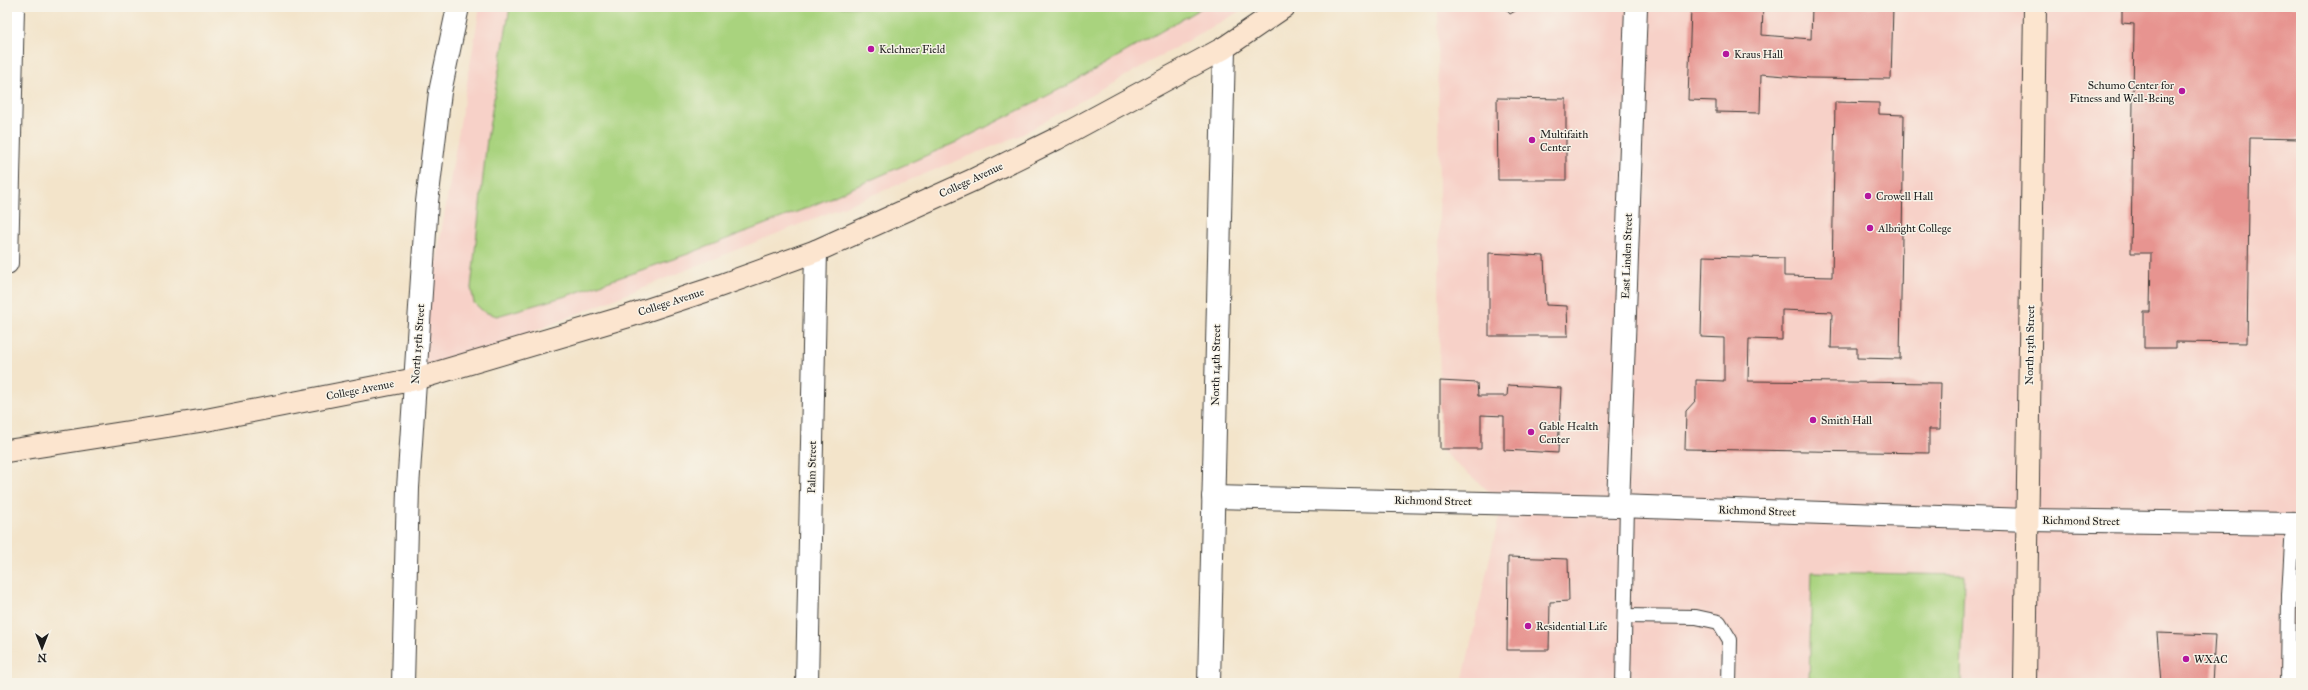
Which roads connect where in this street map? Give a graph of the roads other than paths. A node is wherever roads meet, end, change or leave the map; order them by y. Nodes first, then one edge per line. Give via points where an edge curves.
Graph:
1 (13, 7) edge
2 (458, 7) edge
3 (1284, 7) edge
4 (1636, 7) edge
5 (2035, 7) edge
6 (1224, 48) junction
7 (816, 251) junction
8 (7, 253) edge
9 (7, 263) edge
10 (416, 380) junction
11 (7, 451) edge
12 (1213, 497) junction
13 (1623, 506) junction
14 (2028, 520) junction
15 (2297, 524) edge
16 (2295, 596) edge
17 (1624, 616) junction
18 (403, 683) edge
19 (807, 683) edge
20 (1209, 683) edge
21 (1623, 683) edge
22 (1729, 683) edge
23 (2025, 683) edge
24 (2288, 683) edge

1 - 8 street
2 - 10 street, North 15th Street via 440,92 427,202
3 - 6 street, College Avenue
4 - 13 street, East Linden Street
5 - 14 street, North 13th Street
6 - 7 street, College Avenue via 980,177
6 - 12 street, North 14th Street
7 - 10 street, College Avenue via 636,314
7 - 19 street, Palm Street
8 - 9 street
10 - 11 street, College Avenue via 206,420
10 - 18 street, North 15th Street via 408,488
12 - 13 street, Richmond Street
12 - 20 street, North 14th Street
13 - 14 street, Richmond Street
13 - 17 lane
14 - 15 street, Richmond Street
14 - 23 street, North 13th Street
15 - 16 lane
16 - 24 lane
17 - 21 lane
17 - 22 lane via 1696,618 1719,622 1730,640

